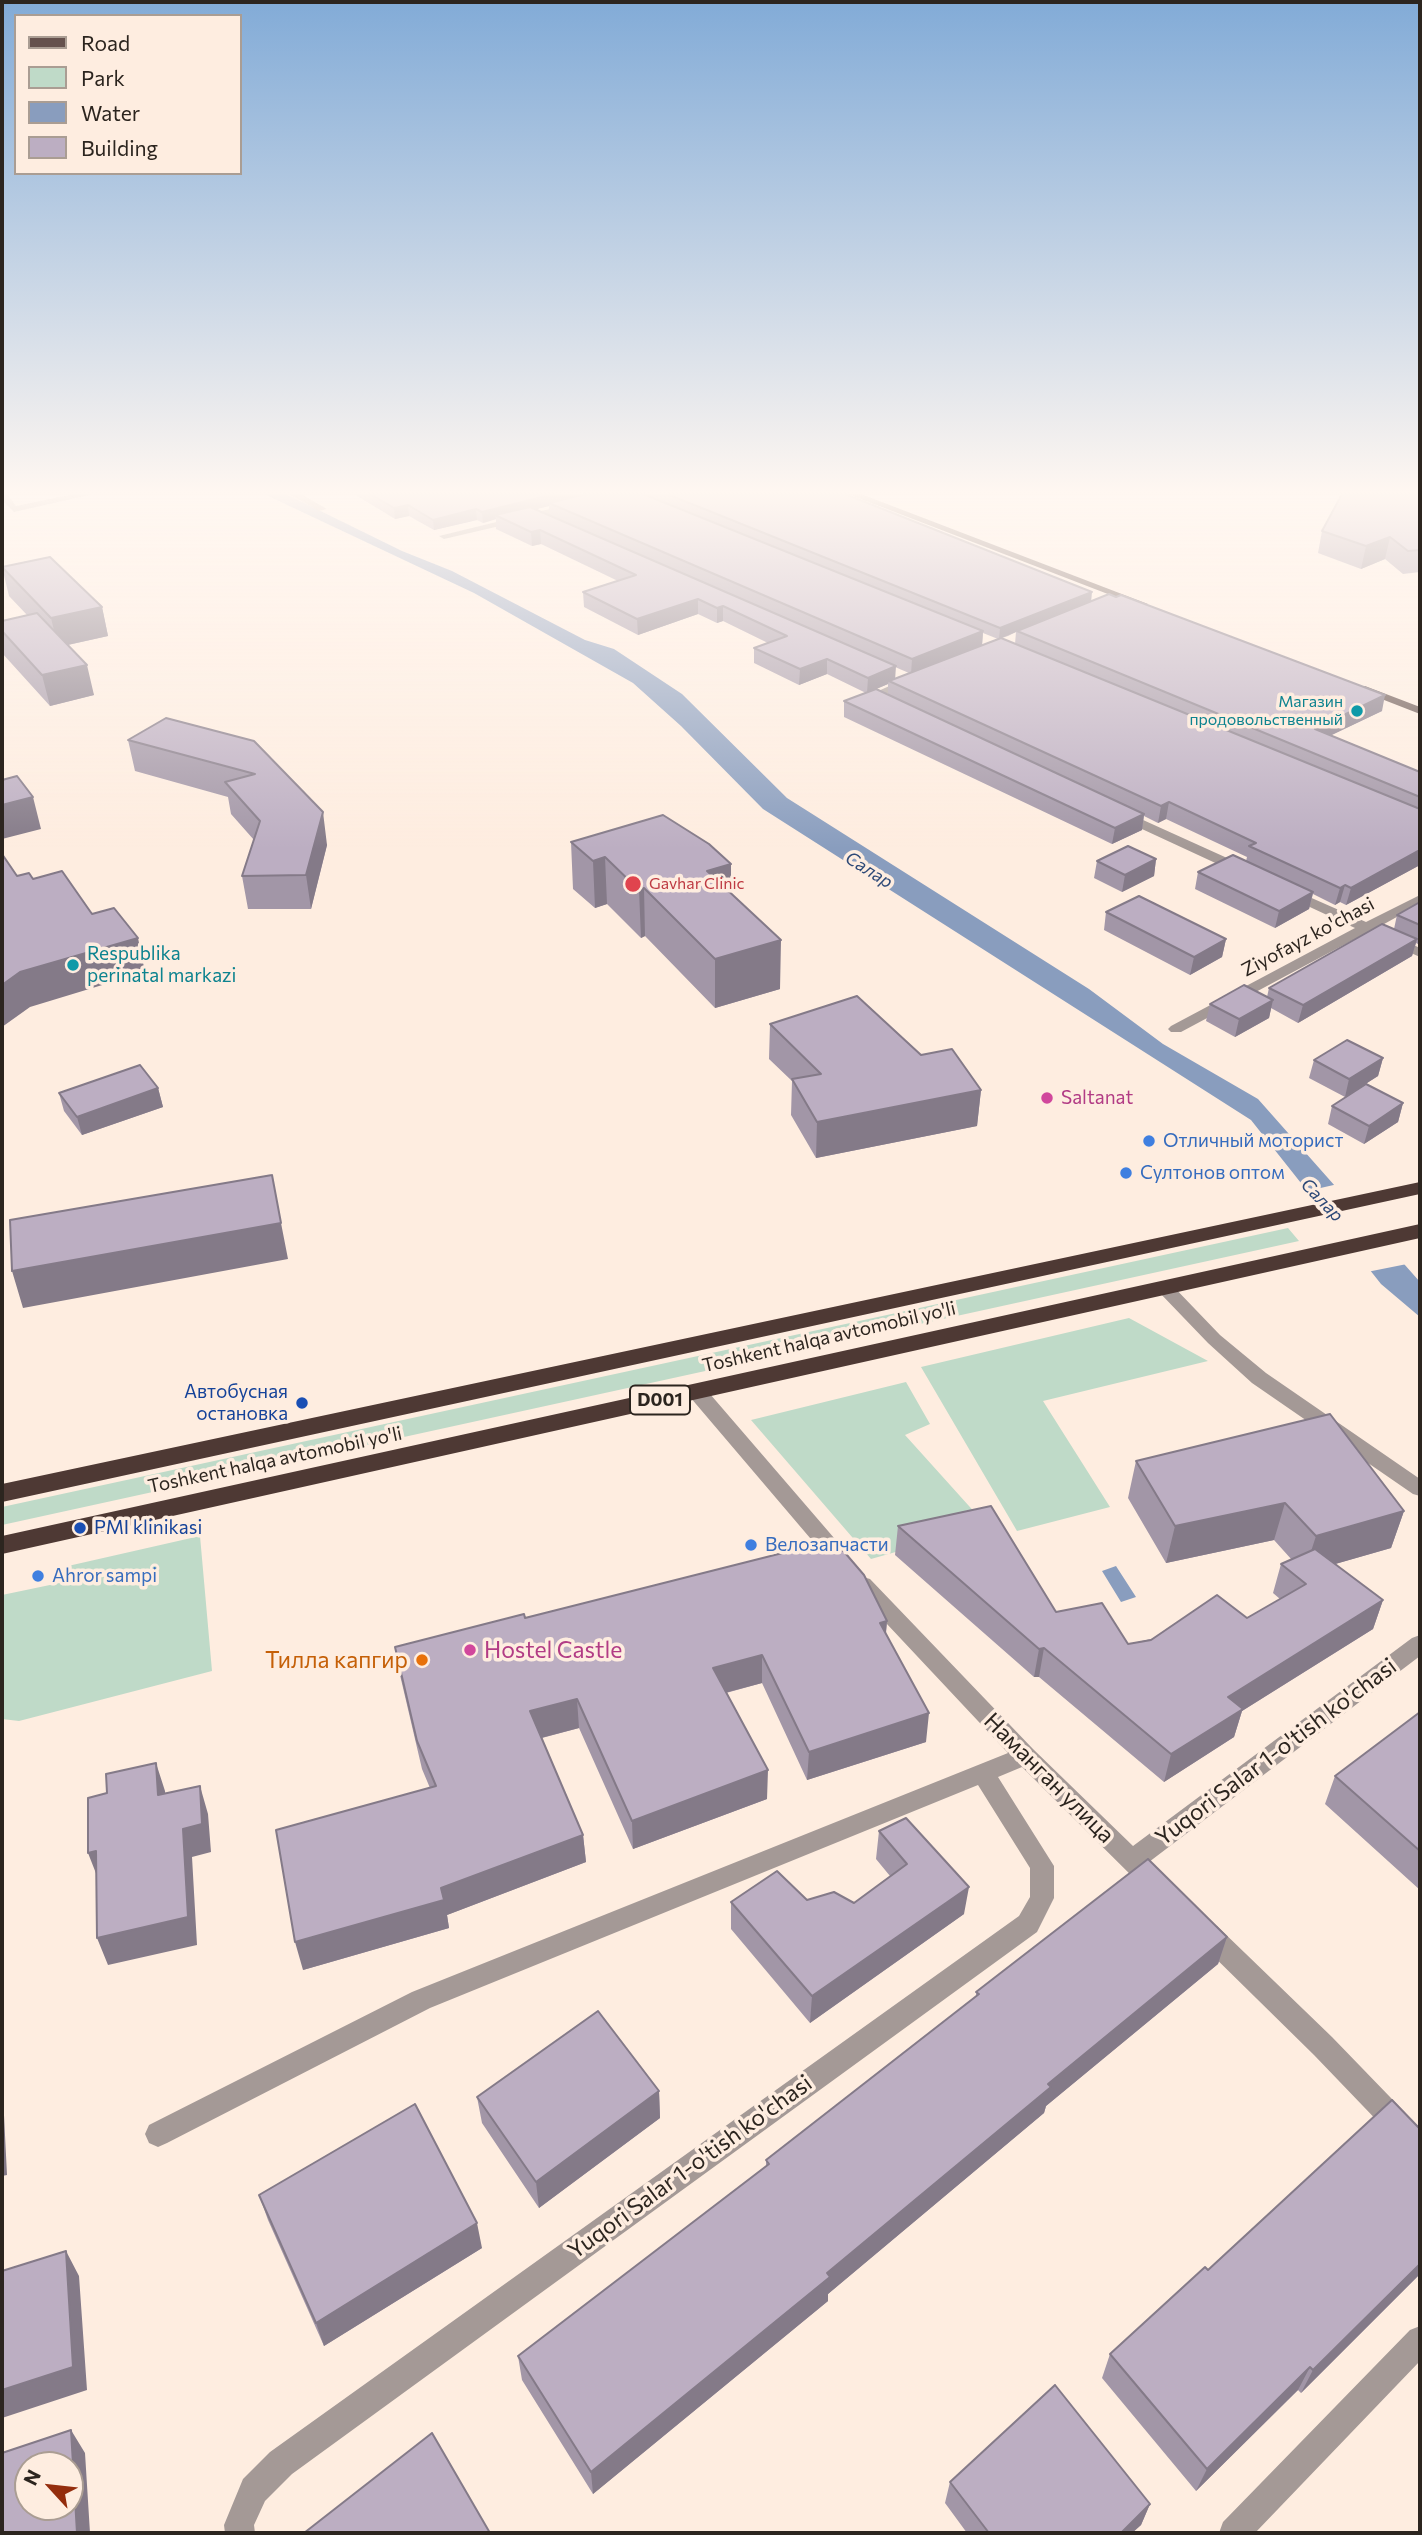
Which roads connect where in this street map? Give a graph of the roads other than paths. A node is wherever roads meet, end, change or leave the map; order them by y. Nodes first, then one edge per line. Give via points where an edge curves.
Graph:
1 (897, 676) edge
2 (922, 676) edge
3 (910, 681) junction
4 (1356, 686) edge
5 (877, 700) edge
6 (1420, 711) edge
7 (1106, 807) edge
8 (1254, 876) edge
9 (1279, 887) edge
10 (1420, 899) edge
11 (1366, 928) junction
12 (1420, 953) edge
13 (1176, 1029) dead end
14 (1420, 1188) edge
15 (1412, 1232) edge
16 (1164, 1287) junction
17 (697, 1392) junction
18 (1420, 1489) edge
19 (2, 1493) edge
20 (2, 1545) edge
21 (1420, 1644) edge
22 (1025, 1756) junction
23 (983, 1773) junction
24 (1132, 1861) junction
25 (1172, 1900) edge
26 (1193, 1920) edge
27 (158, 2134) dead end
28 (1420, 2147) edge
29 (1420, 2340) edge
30 (240, 2533) edge
31 (1234, 2533) edge

1 - 3 street
2 - 3 street
3 - 5 street
4 - 6 main road
7 - 8 street
9 - 11 street
10 - 11 street, Ziyofayz ko'chasi
11 - 12 street
11 - 13 street, Ziyofayz ko'chasi
14 - 19 highway, Toshkent halqa avtomobil yo'li / D001
15 - 16 highway, Toshkent halqa avtomobil yo'li / D001
16 - 17 highway, Toshkent halqa avtomobil yo'li / D001
16 - 18 street via 1259,1378
17 - 20 highway, Toshkent halqa avtomobil yo'li / D001
17 - 22 street, Наманган улица via 897,1624
21 - 24 street, Yuqori Salar 1-o'tish ko'chasi
22 - 23 street
22 - 24 street, Наманган улица
23 - 27 street via 421,2000
23 - 30 street, Yuqori Salar 1-o'tish ko'chasi via 1042,1866 1042,1898 1028,1924 318,2435 254,2490
24 - 25 street, Наманган улица
26 - 28 street via 1324,2046
29 - 31 street

